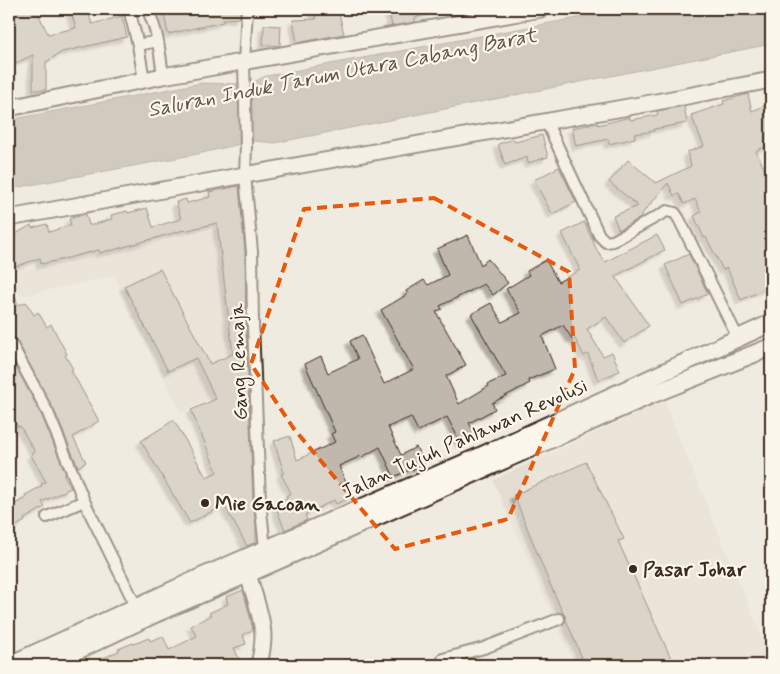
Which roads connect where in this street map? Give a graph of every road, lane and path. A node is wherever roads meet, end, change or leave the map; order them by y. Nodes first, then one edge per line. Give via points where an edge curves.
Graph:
1 (129, 9) edge
2 (147, 9) edge
3 (247, 9) edge
4 (541, 9) edge
5 (158, 41) junction
6 (138, 45) junction
7 (244, 63) junction
8 (163, 76) junction
9 (144, 80) junction
10 (771, 80) edge
11 (9, 108) edge
12 (546, 121) junction
13 (246, 175) junction
14 (9, 218) edge
15 (771, 323) edge
16 (738, 338) junction
17 (9, 340) edge
18 (771, 347) edge
19 (84, 501) junction
20 (47, 517) dead end
21 (265, 549) junction
22 (248, 574) junction
23 (136, 606) junction
24 (559, 619) dead end
25 (9, 664) edge
26 (47, 665) edge
27 (259, 665) edge
28 (445, 665) edge

1 - 6 street
2 - 5 street
3 - 7 street, Gang Remaja
4 - 7 street
5 - 6 street
5 - 8 street
6 - 9 street
7 - 8 street
7 - 13 street, Gang Remaja
8 - 9 street
9 - 11 street
10 - 12 street
12 - 13 street
12 - 16 street via 599,235 606,242 613,241 668,212 675,213
13 - 14 street
13 - 21 street, Gang Remaja via 252,252 260,500
15 - 16 main road, Jalan Tujuh Pahlawan Revolusi
16 - 21 main road, Jalan Tujuh Pahlawan Revolusi via 473,459
17 - 19 street via 48,413
18 - 22 main road, Jalan Tujuh Pahlawan Revolusi via 651,395
19 - 20 street
19 - 23 street
21 - 23 main road, Jalan Tujuh Pahlawan Revolusi
22 - 26 main road, Jalan Tujuh Pahlawan Revolusi
22 - 27 street via 262,624
23 - 25 main road, Jalan Tujuh Pahlawan Revolusi
24 - 28 street via 484,648 443,659

